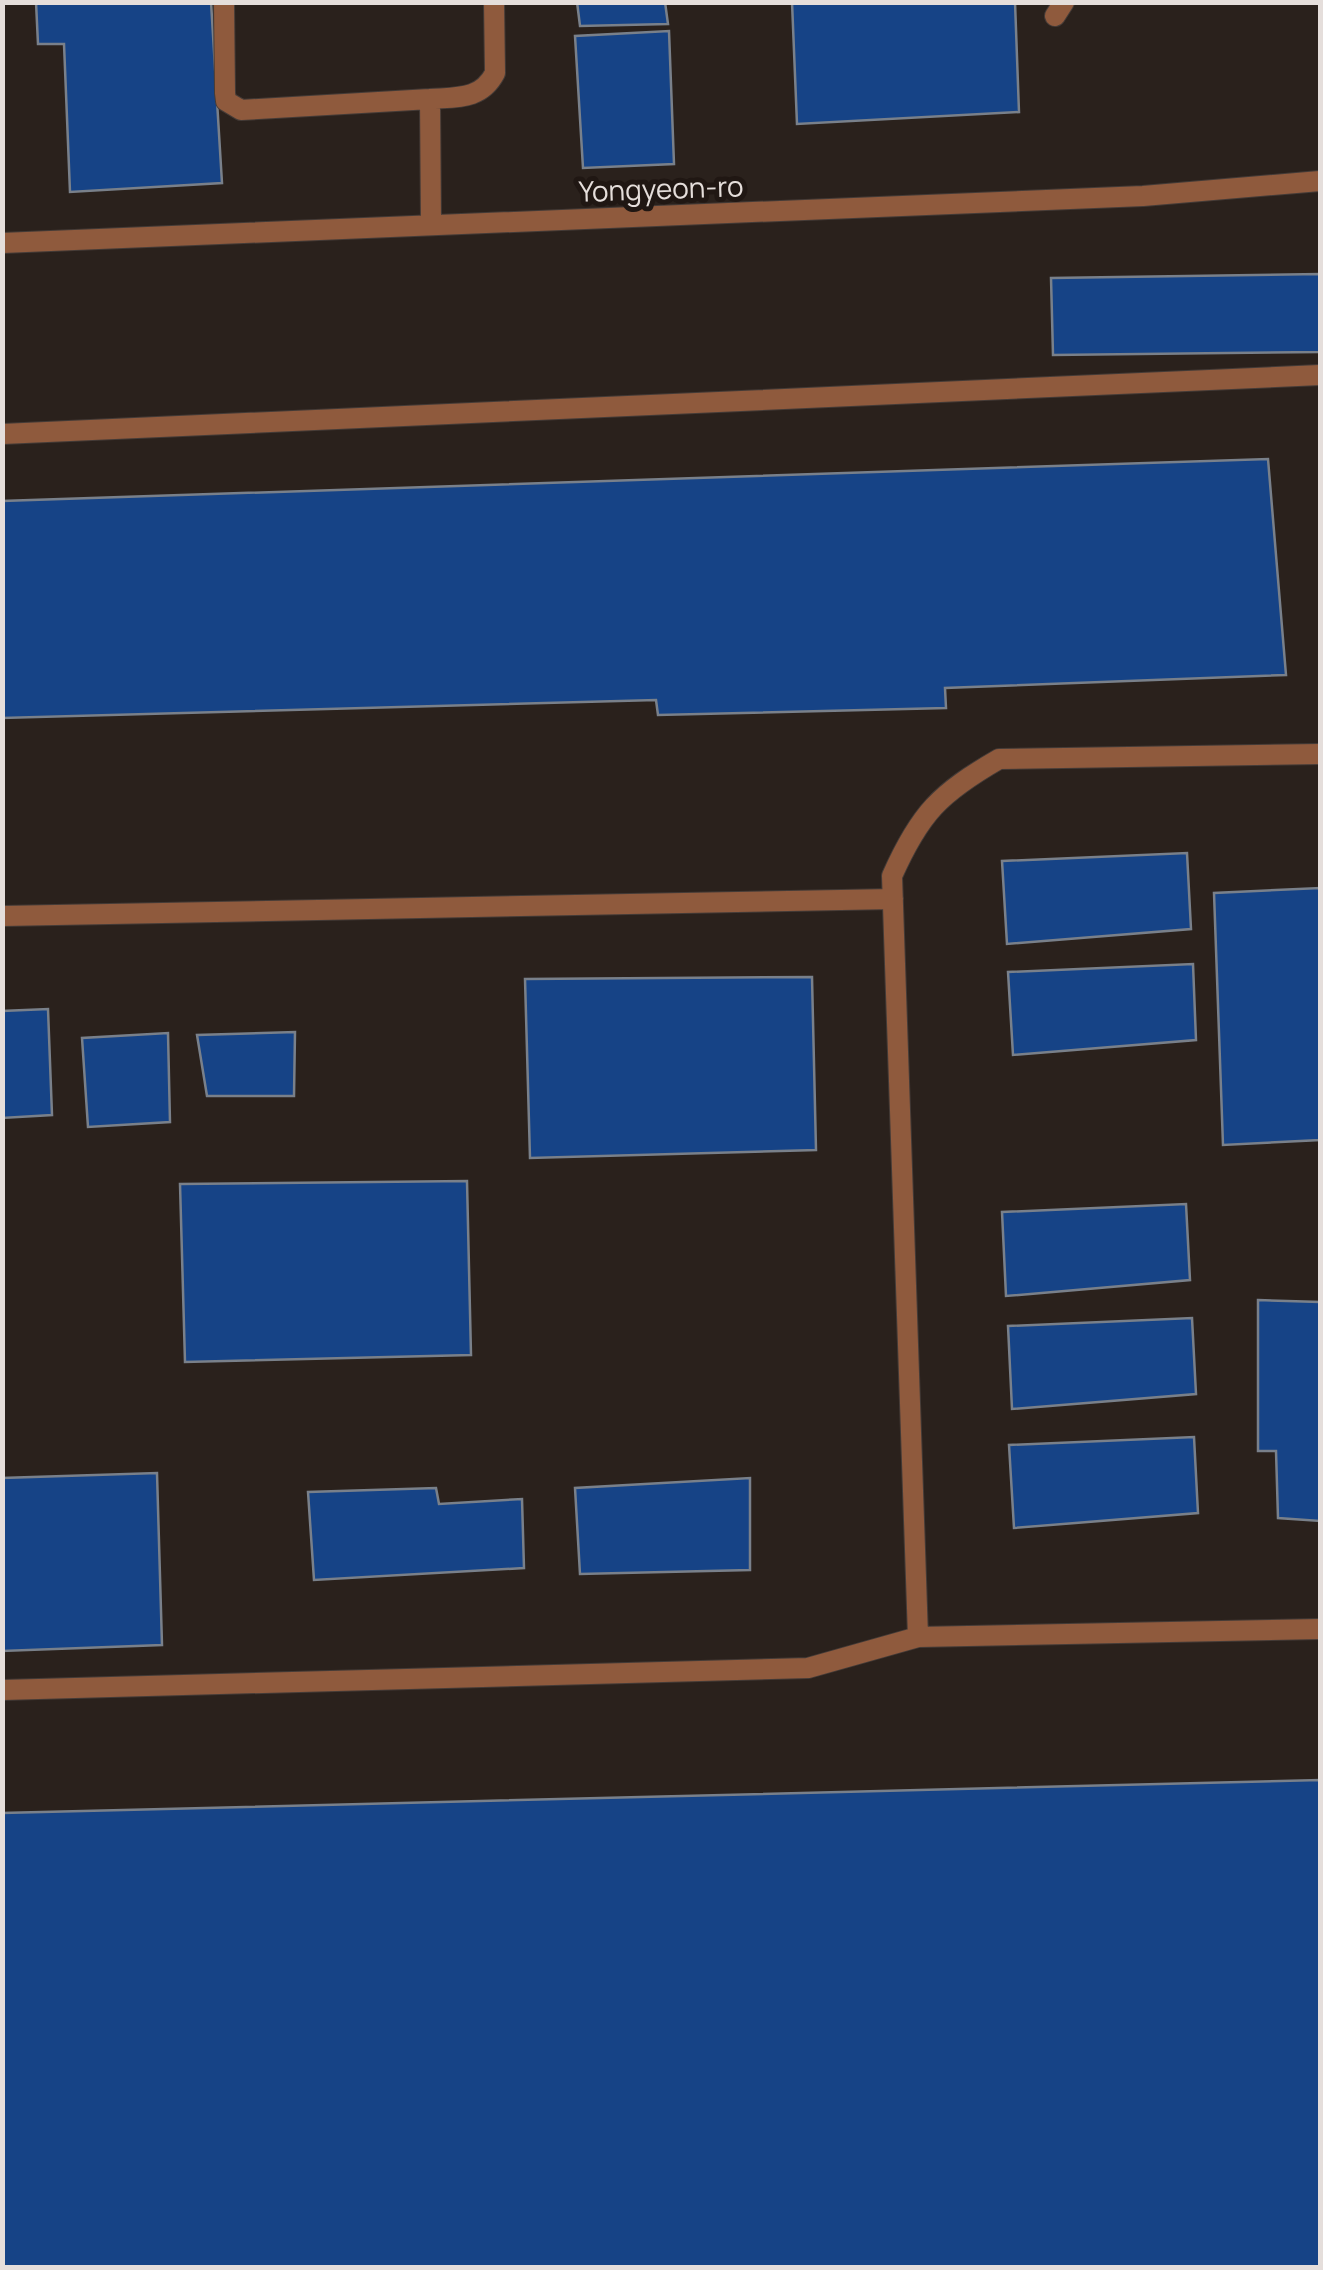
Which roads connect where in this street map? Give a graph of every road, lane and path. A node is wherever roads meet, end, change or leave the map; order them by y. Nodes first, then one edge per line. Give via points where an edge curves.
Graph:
1 (224, 2) edge
2 (494, 2) edge
3 (430, 99) junction
4 (1320, 181) edge
5 (430, 225) junction
6 (2, 243) edge
7 (1320, 375) edge
8 (2, 434) edge
9 (1320, 754) edge
10 (893, 899) junction
11 (2, 916) edge
12 (1320, 1629) edge
13 (918, 1637) junction
14 (2, 1690) edge

1 - 3 lane via 226,101 241,110
2 - 3 lane via 490,82 473,96
3 - 5 lane
4 - 5 lane, Yongyeon-ro via 1143,196
5 - 6 lane, Yongyeon-ro
7 - 8 lane
9 - 10 lane via 999,758 953,785 911,833 892,876
10 - 11 lane
10 - 13 lane
12 - 13 lane
13 - 14 lane via 808,1668

